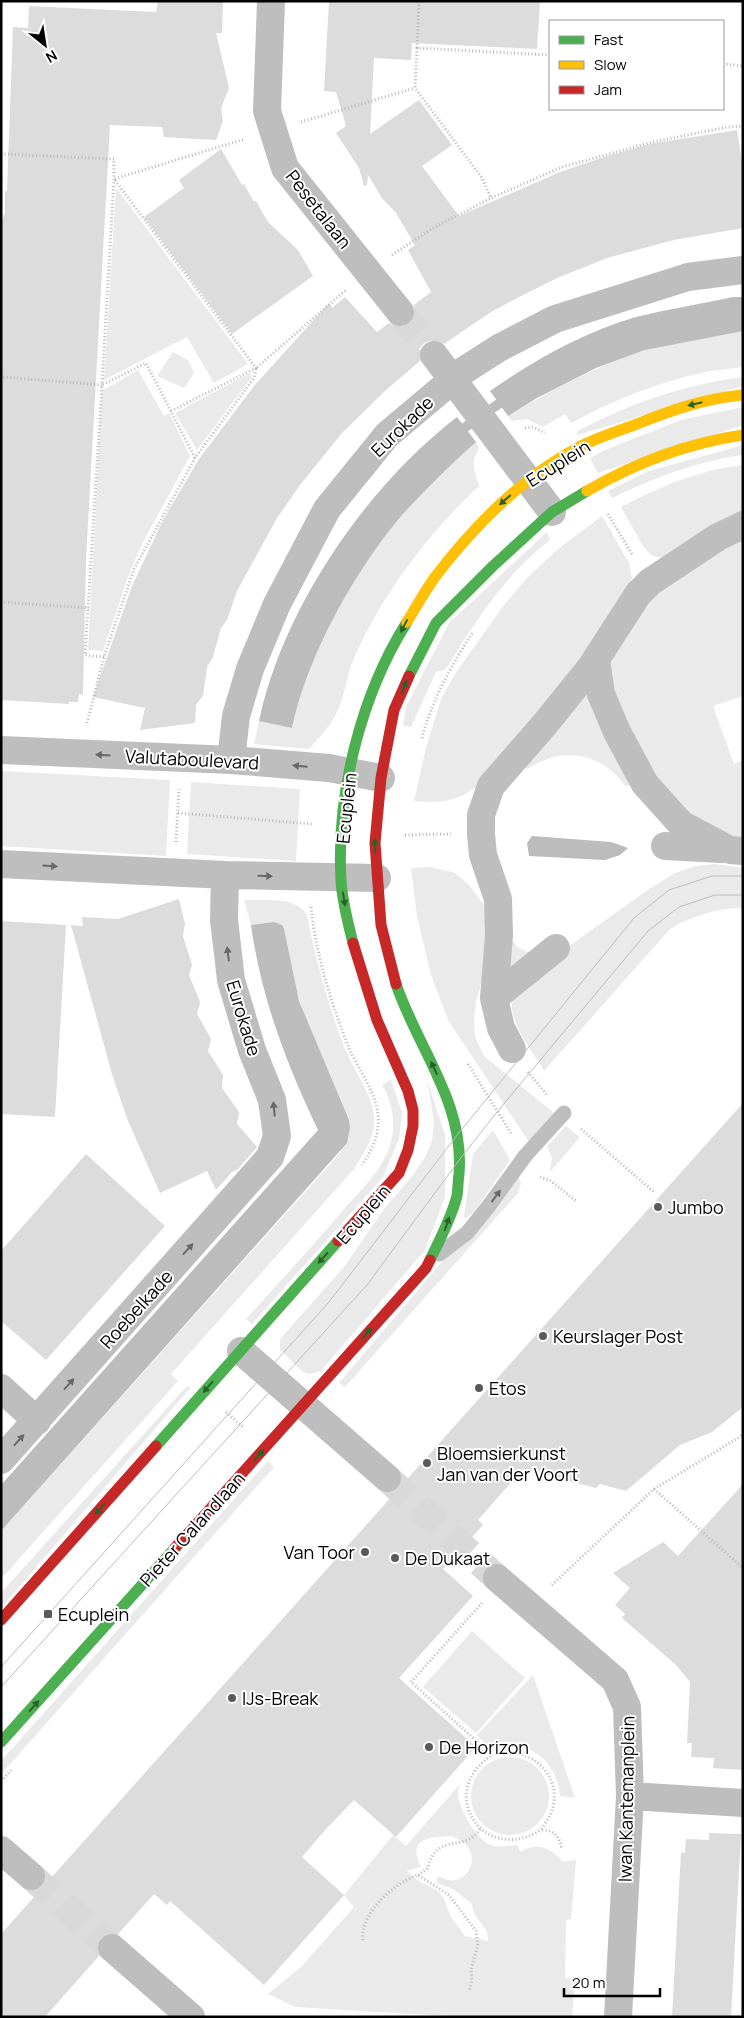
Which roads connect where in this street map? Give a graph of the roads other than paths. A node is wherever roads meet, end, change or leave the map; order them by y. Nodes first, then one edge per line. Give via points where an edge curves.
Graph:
1 (271, 1) edge
2 (743, 270) edge
3 (400, 312) tunnel mouth
4 (434, 355) tunnel mouth
5 (459, 388) junction
6 (743, 395) edge
7 (743, 435) edge
8 (528, 480) junction
9 (552, 512) junction
10 (743, 525) edge
11 (596, 660) junction
12 (1, 750) edge
13 (231, 760) junction
14 (349, 772) junction
15 (381, 778) junction
16 (665, 846) dead end
17 (736, 850) edge
18 (1, 864) edge
19 (225, 875) junction
20 (340, 878) junction
21 (378, 878) junction
22 (556, 948) dead end
23 (494, 998) junction
24 (512, 1049) dead end
25 (564, 1113) dead end
26 (270, 1157) joint
27 (426, 1268) junction
28 (241, 1351) junction
29 (1, 1388) edge
30 (303, 1405) junction
31 (37, 1421) junction
32 (1, 1460) edge
33 (387, 1478) tunnel mouth
34 (499, 1580) tunnel mouth
35 (1, 1620) edge
36 (1, 1742) edge
37 (630, 1796) junction
38 (743, 1803) edge
39 (1, 1850) edge
40 (31, 1876) tunnel mouth
41 (112, 1948) tunnel mouth
42 (192, 2017) edge
43 (618, 2017) edge

1 - 3 street, Pesetalaan via 267,111 286,168
2 - 5 street, Eurokade via 688,277 555,319 498,348
4 - 5 street
5 - 8 street
5 - 13 street, Eurokade via 387,436 327,510 277,604 250,669 236,716
6 -> 8 main road, Ecuplein via 670,410 599,438 572,450
7 - 9 main road, Ecuplein via 716,439 665,454 614,475
8 - 9 street
8 -> 14 main road, Ecuplein via 456,549 410,615 380,674 358,728
15 -> 9 main road, Ecuplein via 394,710 436,623
10 - 11 street via 654,577 638,594
11 - 17 street via 601,694 642,787 681,824
11 - 23 street via 514,769 490,786 481,815 483,854 503,916
13 -> 12 street, Valutaboulevard
14 -> 13 street, Valutaboulevard
14 - 15 street, Valutaboulevard
14 - 20 main road, Ecuplein via 341,828
21 -> 15 main road, Ecuplein via 375,843
16 - 17 street
18 -> 19 street
19 -> 20 street
26 -> 19 street, Eurokade via 276,1136 272,1100 252,1050 231,980 224,920
20 - 21 street
20 -> 28 main road, Ecuplein via 358,966 384,1040 410,1094 414,1129 399,1173
27 -> 21 main road, Ecuplein via 445,1230 457,1195 458,1134 445,1092 396,986 381,925
22 - 23 street
23 - 24 street via 501,1028
27 -> 25 lane, Pieter Calandlaan via 467,1233 525,1156
31 -> 26 street, Roebelkade
30 -> 27 main road, Pieter Calandlaan
28 - 30 street
28 -> 35 main road
29 - 31 street
30 - 33 street
36 -> 30 main road, Pieter Calandlaan
32 -> 31 street, Roebelkade
34 - 37 street, Iwan Kantemanplein via 615,1680 627,1707
37 - 38 street
37 - 43 street, Iwan Kantemanplein
39 - 40 street
41 - 42 street

